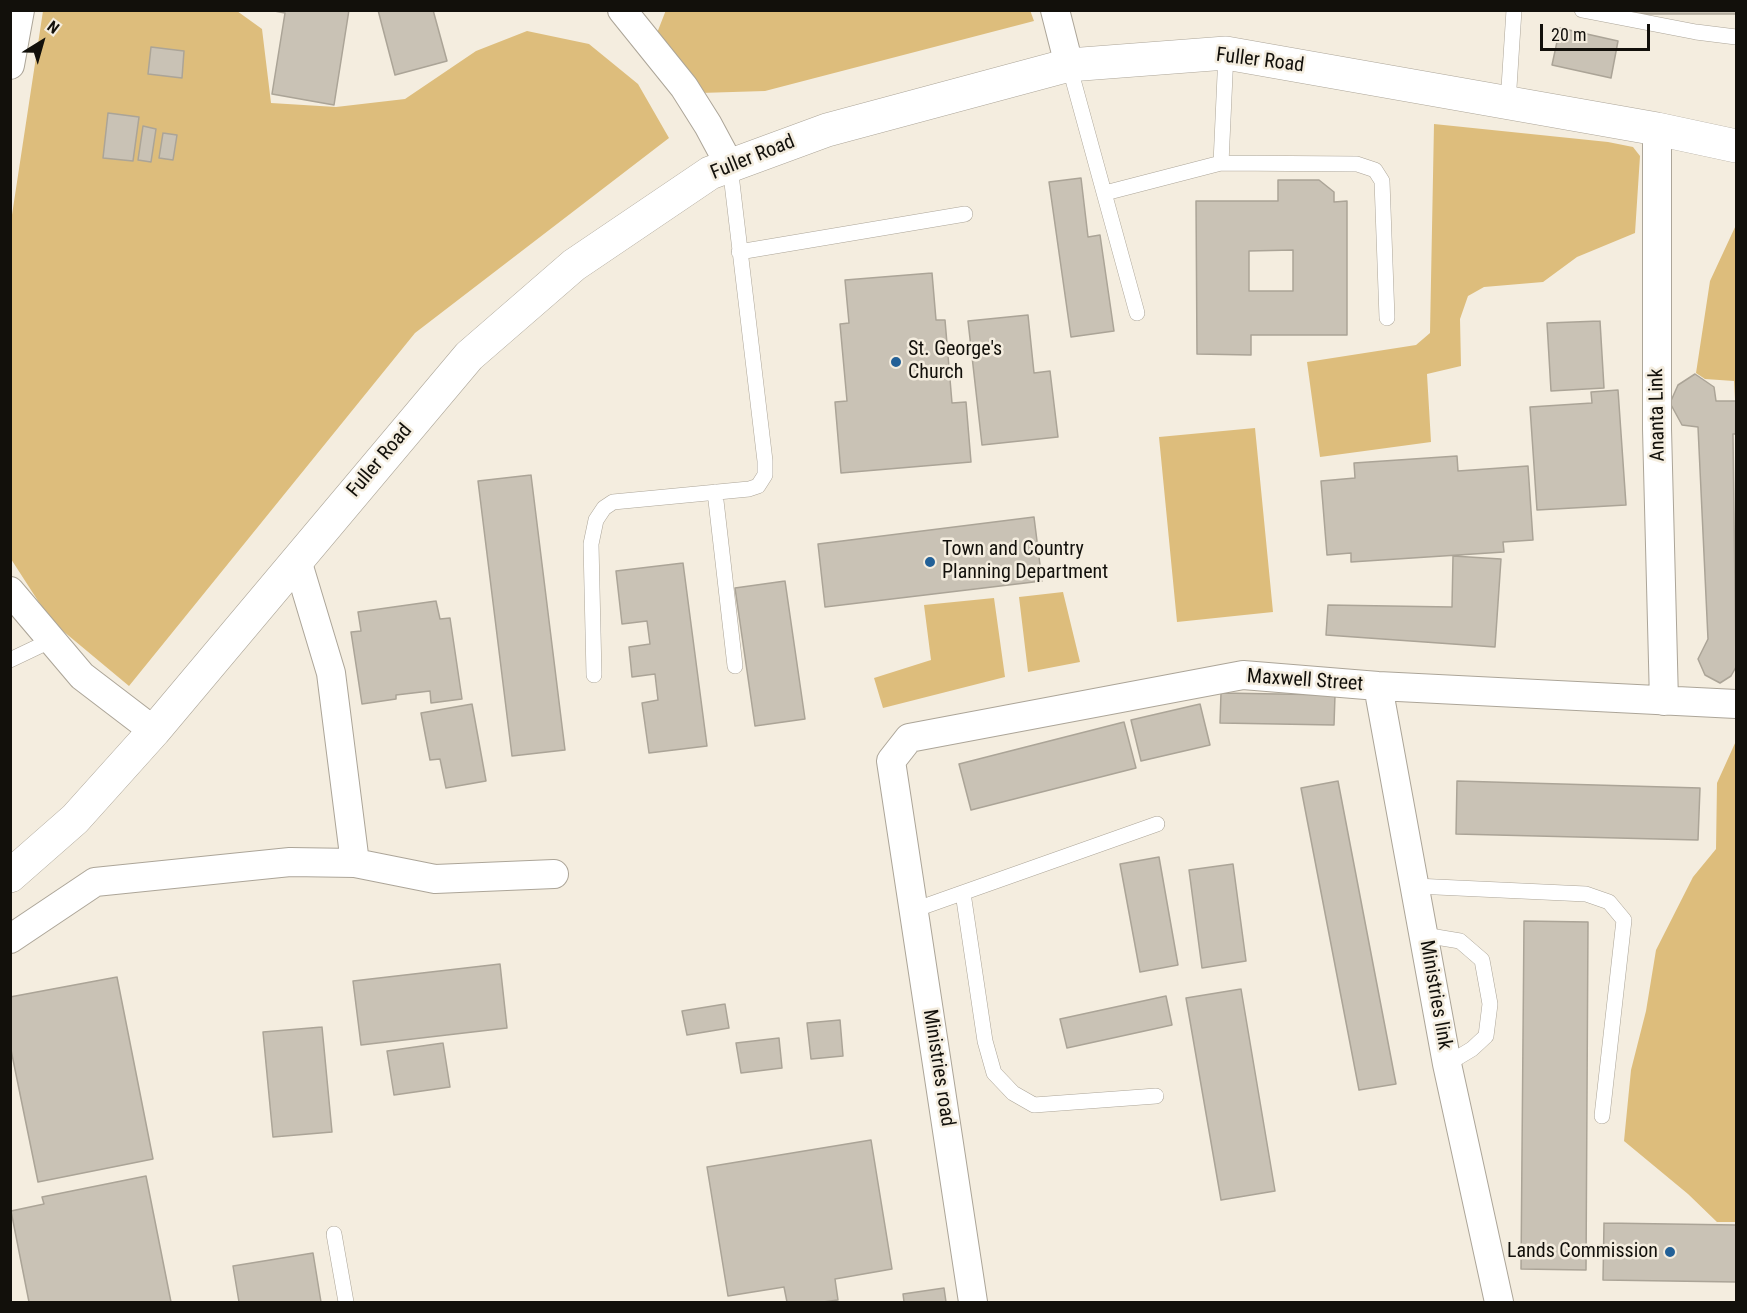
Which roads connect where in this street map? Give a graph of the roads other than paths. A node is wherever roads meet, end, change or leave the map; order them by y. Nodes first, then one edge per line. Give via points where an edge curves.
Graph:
1 (20, 10) edge
2 (622, 10) edge
3 (1055, 10) edge
4 (1514, 10) edge
5 (1582, 10) edge
6 (1737, 37) edge
7 (1226, 53) junction
8 (10, 65) edge
9 (1069, 65) junction
10 (1508, 102) junction
11 (1657, 129) junction
12 (1737, 146) edge
13 (1221, 163) junction
14 (730, 166) junction
15 (1105, 193) junction
16 (965, 214) dead end
17 (739, 252) junction
18 (1137, 313) dead end
19 (1387, 318) dead end
20 (715, 492) junction
21 (297, 560) junction
22 (10, 591) edge
23 (52, 640) junction
24 (10, 660) edge
25 (735, 666) dead end
26 (594, 675) dead end
27 (1378, 686) junction
28 (1664, 700) junction
29 (1737, 704) edge
30 (154, 731) junction
31 (1157, 824) dead end
32 (902, 833) joint
33 (355, 863) junction
34 (554, 874) dead end
35 (10, 876) edge
36 (1415, 886) junction
37 (963, 893) junction
38 (914, 910) junction
39 (1424, 935) junction
40 (10, 939) edge
41 (1447, 1064) junction
42 (1156, 1096) dead end
43 (1602, 1116) dead end
44 (334, 1234) dead end
45 (346, 1302) edge
46 (973, 1302) edge
47 (1499, 1302) edge

1 - 8 street
2 - 14 street via 684,87
3 - 9 street
4 - 10 lane
5 - 6 lane
7 - 9 street, Fuller Road
7 - 10 street, Fuller Road
7 - 13 lane
9 - 14 street, Fuller Road via 826,130
9 - 15 lane
10 - 11 street, Fuller Road
11 - 12 street, Fuller Road
11 - 28 street, Ananta Link via 1657,429
13 - 15 lane
13 - 19 lane via 1358,164 1375,170 1382,181
14 - 17 lane
14 - 21 street, Fuller Road via 710,173 574,265 469,356
15 - 18 lane
16 - 17 lane
17 - 20 lane via 765,475 758,486
20 - 25 lane
20 - 26 lane via 613,502 596,520 591,544
21 - 30 street, Fuller Road
21 - 33 street via 331,673
22 - 23 street
23 - 24 lane
23 - 30 street via 82,676
27 - 28 street, Maxwell Street
27 - 32 street, Maxwell Street via 1243,675 909,738 891,761
27 - 36 street, Ministries link
28 - 29 street, Maxwell Street
30 - 35 street, Fuller Road via 75,819
31 - 37 lane
32 - 38 street, Ministries road
33 - 34 street via 435,879
33 - 40 street via 290,862 95,882
36 - 39 street, Ministries link
36 - 43 lane via 1586,894 1609,902 1624,920
37 - 38 lane
37 - 42 lane via 985,1041 994,1073 1013,1093 1034,1105
38 - 46 street, Ministries road
39 - 41 street, Ministries link
39 - 41 lane via 1460,941 1482,960 1491,1004 1486,1036
41 - 47 street, Ministries link
44 - 45 lane

